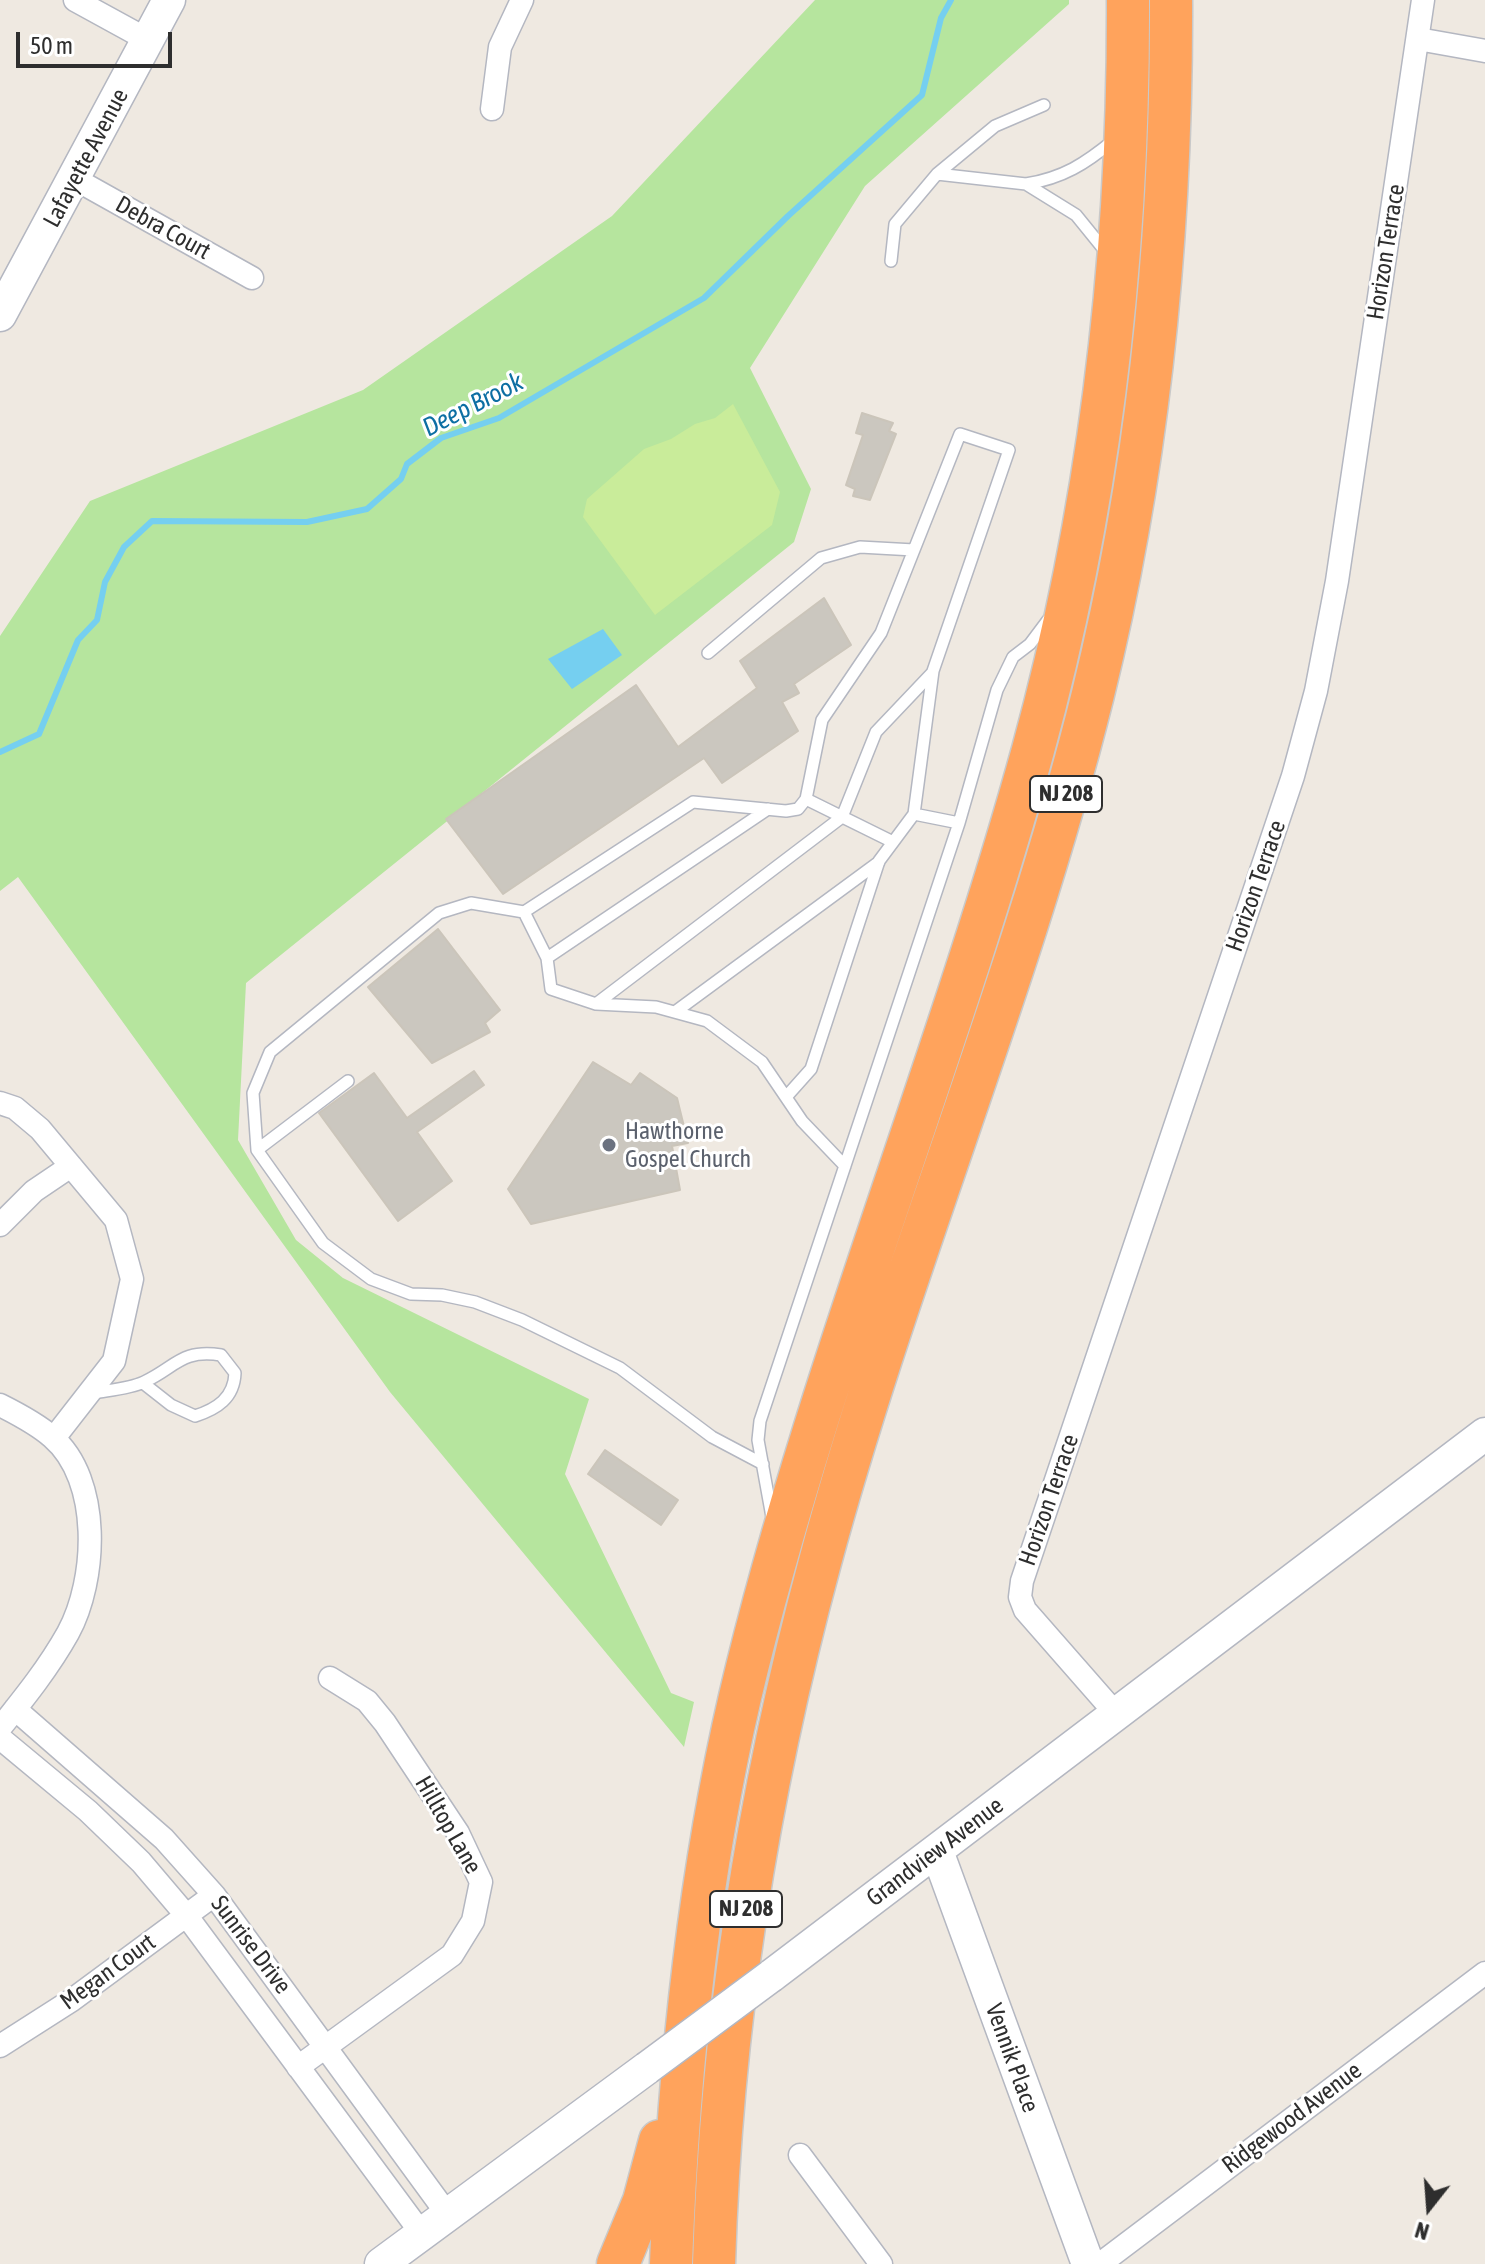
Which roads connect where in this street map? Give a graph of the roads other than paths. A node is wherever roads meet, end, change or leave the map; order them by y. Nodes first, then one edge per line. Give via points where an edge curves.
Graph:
1 (75, 0) edge
2 (169, 0) edge
3 (522, 0) edge
4 (1128, 0) edge
5 (1171, 0) edge
6 (1423, 0) edge
7 (1418, 39) junction
8 (148, 40) junction
9 (1485, 51) edge
10 (1044, 105) dead end
11 (492, 109) dead end
12 (1126, 130) junction
13 (937, 174) junction
14 (75, 179) junction
15 (1026, 184) junction
16 (891, 261) dead end
17 (1118, 266) junction
18 (252, 278) dead end
19 (0, 315) edge
20 (1083, 530) junction
21 (914, 550) junction
22 (708, 653) dead end
23 (933, 671) junction
24 (806, 799) junction
25 (768, 809) junction
26 (914, 814) junction
27 (842, 817) junction
28 (959, 823) junction
29 (893, 842) junction
30 (879, 861) junction
31 (524, 912) junction
32 (547, 958) junction
33 (596, 1004) junction
34 (675, 1012) junction
35 (348, 1081) dead end
36 (786, 1097) junction
37 (0, 1103) edge
38 (257, 1150) junction
39 (71, 1166) junction
40 (845, 1166) junction
41 (0, 1225) edge
42 (143, 1383) junction
43 (89, 1394) junction
44 (0, 1405) edge
45 (1485, 1434) edge
46 (54, 1438) junction
47 (763, 1464) junction
48 (776, 1554) junction
49 (330, 1678) dead end
50 (15, 1709) junction
51 (1117, 1715) junction
52 (0, 1728) edge
53 (0, 1738) edge
54 (937, 1851) junction
55 (214, 1895) junction
56 (186, 1915) junction
57 (1485, 1973) edge
58 (689, 2006) junction
59 (731, 2017) junction
60 (0, 2046) edge
61 (326, 2046) junction
62 (298, 2067) junction
63 (800, 2155) dead end
64 (448, 2215) junction
65 (422, 2234) junction
66 (381, 2264) edge
67 (618, 2264) edge
68 (671, 2264) edge
69 (714, 2264) edge
70 (735, 2264) edge
71 (881, 2264) edge
72 (1088, 2264) edge
73 (1100, 2264) edge

1 - 8 street
2 - 8 street, Lafayette Avenue
3 - 11 street via 500,47
4 - 12 highway, NJ 208
5 - 59 highway, NJ 208 via 1169,152 1158,309 1139,461 1111,614 1075,764 1030,911 820,1560 767,1787
6 - 7 street, Horizon Terrace
7 - 9 street
7 - 51 street, Horizon Terrace via 1316,691 1293,776 1022,1581 1025,1610
8 - 14 street, Lafayette Avenue
10 - 13 lane via 995,126
12 - 15 lane via 1064,176
12 - 17 highway, NJ 208
13 - 15 lane
13 - 16 lane via 895,224
14 - 18 street, Debra Court
14 - 19 street, Lafayette Avenue
15 - 17 lane via 1076,215
17 - 20 highway, NJ 208
20 - 28 lane via 1042,630 1004,670
20 - 48 highway, NJ 208 via 1052,679 1012,823
21 - 22 lane via 860,547 821,558
21 - 23 lane via 960,434 1009,450
21 - 24 lane via 881,633 822,720
23 - 26 lane
23 - 27 lane via 876,732
24 - 25 lane via 798,809
24 - 27 lane
25 - 31 lane via 693,802
25 - 32 lane
26 - 28 lane
26 - 29 lane
27 - 29 lane
27 - 33 lane
28 - 40 lane
29 - 30 lane
30 - 34 lane
30 - 36 lane via 811,1069
31 - 32 lane
31 - 38 lane via 471,903 439,913 270,1052 253,1093
32 - 33 lane via 551,989
33 - 34 lane
34 - 36 lane via 707,1021 762,1062
35 - 38 lane
36 - 40 lane
37 - 39 street via 40,1129
38 - 47 lane via 323,1243 371,1279 411,1294 475,1302 522,1320 620,1368 712,1437
39 - 41 street via 34,1191
39 - 43 street via 116,1220 132,1279 114,1361
40 - 47 lane via 760,1421
42 - 42 lane via 198,1352 221,1355 235,1373 224,1402 195,1416
42 - 43 lane
43 - 46 street
44 - 46 street
45 - 51 street, Grandview Avenue
46 - 50 street via 85,1492 89,1555 70,1630
47 - 48 lane
48 - 58 highway, NJ 208 via 723,1778
49 - 61 street, Hilltop Lane via 367,1701 385,1723 458,1833 481,1882 473,1921 452,1955
50 - 52 street
50 - 55 street, Sunrise Drive via 141,1818
51 - 54 street, Grandview Avenue
53 - 56 street, Sunrise Drive via 131,1852
54 - 64 street, Grandview Avenue, bridge
54 - 72 street, Vennik Place
55 - 56 street, Megan Court
55 - 61 street, Sunrise Drive
56 - 60 street, Megan Court
56 - 62 street, Sunrise Drive
57 - 73 street, Ridgewood Avenue
58 - 67 highway via 651,2175
58 - 68 highway, NJ 208
59 - 69 highway, NJ 208
59 - 70 street
61 - 62 street, Hilltop Lane
61 - 64 street, Sunrise Drive
62 - 65 street, Sunrise Drive
63 - 71 street
64 - 65 street, Grandview Avenue
65 - 66 street, Grandview Avenue

